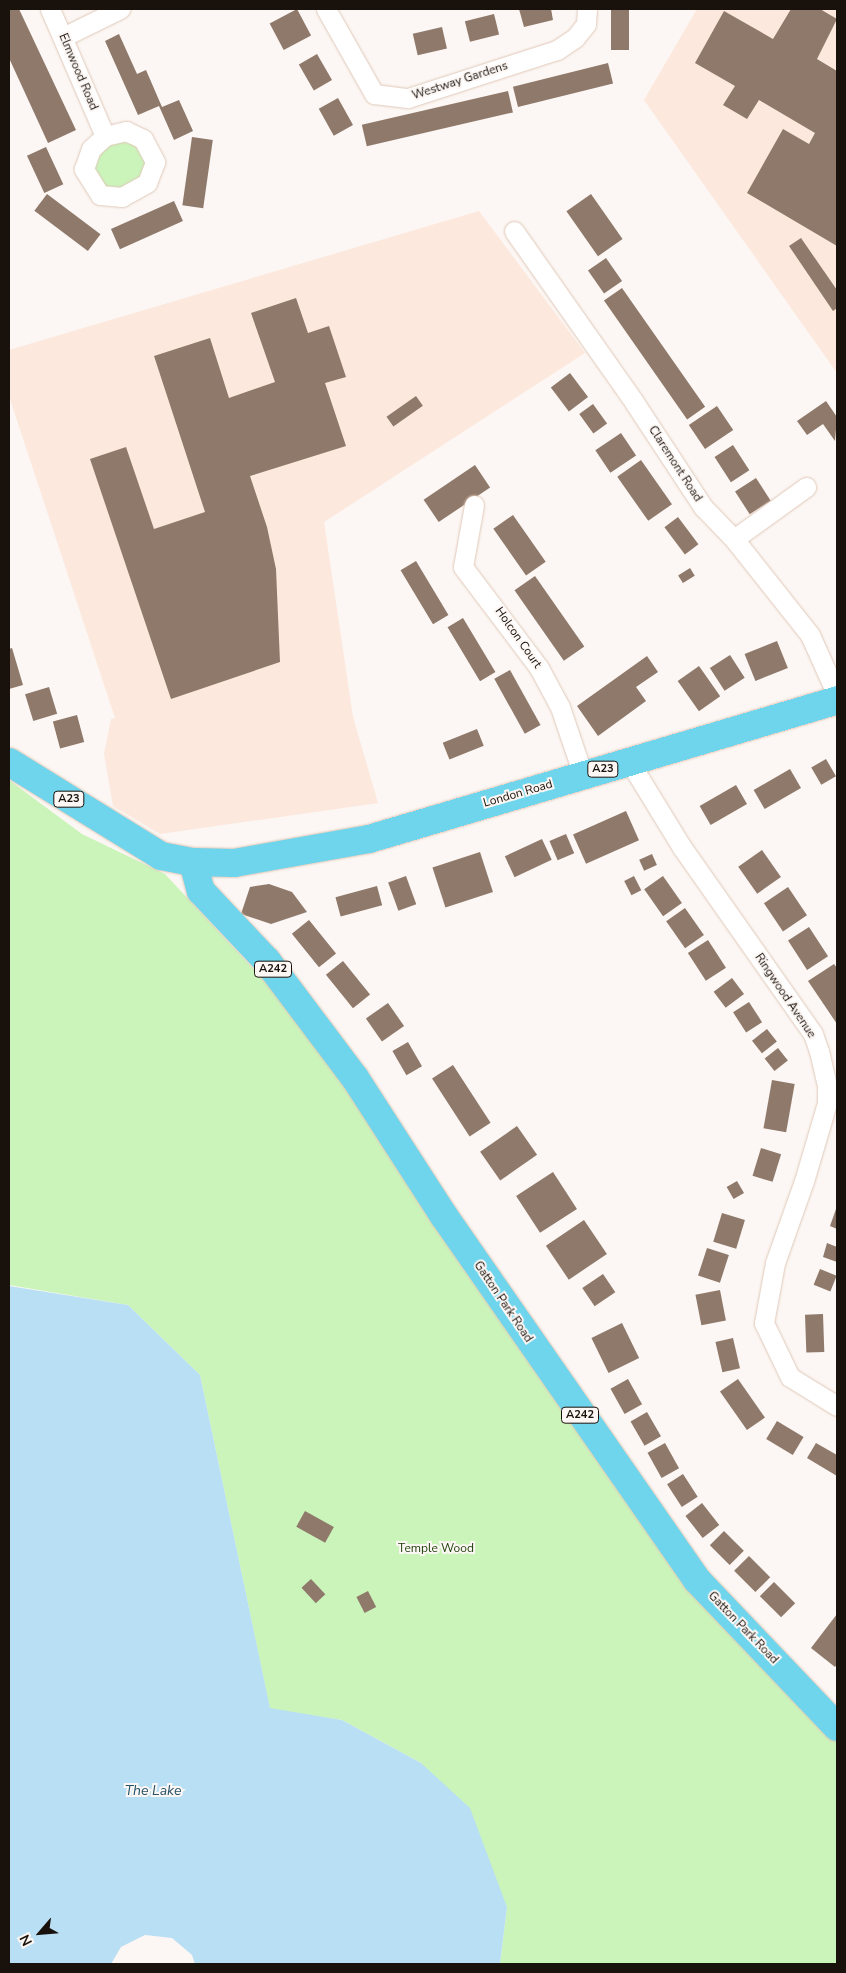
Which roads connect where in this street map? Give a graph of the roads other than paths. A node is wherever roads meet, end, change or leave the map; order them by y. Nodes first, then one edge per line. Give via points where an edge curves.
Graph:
1 (50, 9) edge
2 (120, 9) edge
3 (326, 9) edge
4 (587, 9) edge
5 (63, 37) junction
6 (105, 136) dead end
7 (514, 231) dead end
8 (806, 487) dead end
9 (474, 505) dead end
10 (734, 539) junction
11 (837, 695) edge
12 (837, 700) edge
13 (629, 761) junction
14 (9, 762) edge
15 (582, 775) junction
16 (193, 862) junction
17 (837, 1406) edge
18 (835, 1720) edge

1 - 5 street, Elmwood Road
2 - 5 street
3 - 4 street, Westway Gardens via 374,94 408,98 557,50 575,38 586,24
5 - 6 street, Elmwood Road
7 - 10 street, Claremont Road via 703,507
8 - 10 street
9 - 15 street, Holcon Court via 463,567 539,668 560,707
10 - 11 street, Claremont Road via 810,635
12 - 13 main road, London Road / A23
13 - 15 main road, London Road / A23
13 - 17 street, Ringwood Avenue via 681,846 813,1034 820,1051 827,1103 775,1263 764,1323 790,1377
14 - 16 main road, A23 via 161,856
15 - 16 main road, London Road / A23 via 323,849 234,863
16 - 18 main road, Gatton Park Road / A242 via 201,891 267,961 355,1078 450,1224 697,1580

